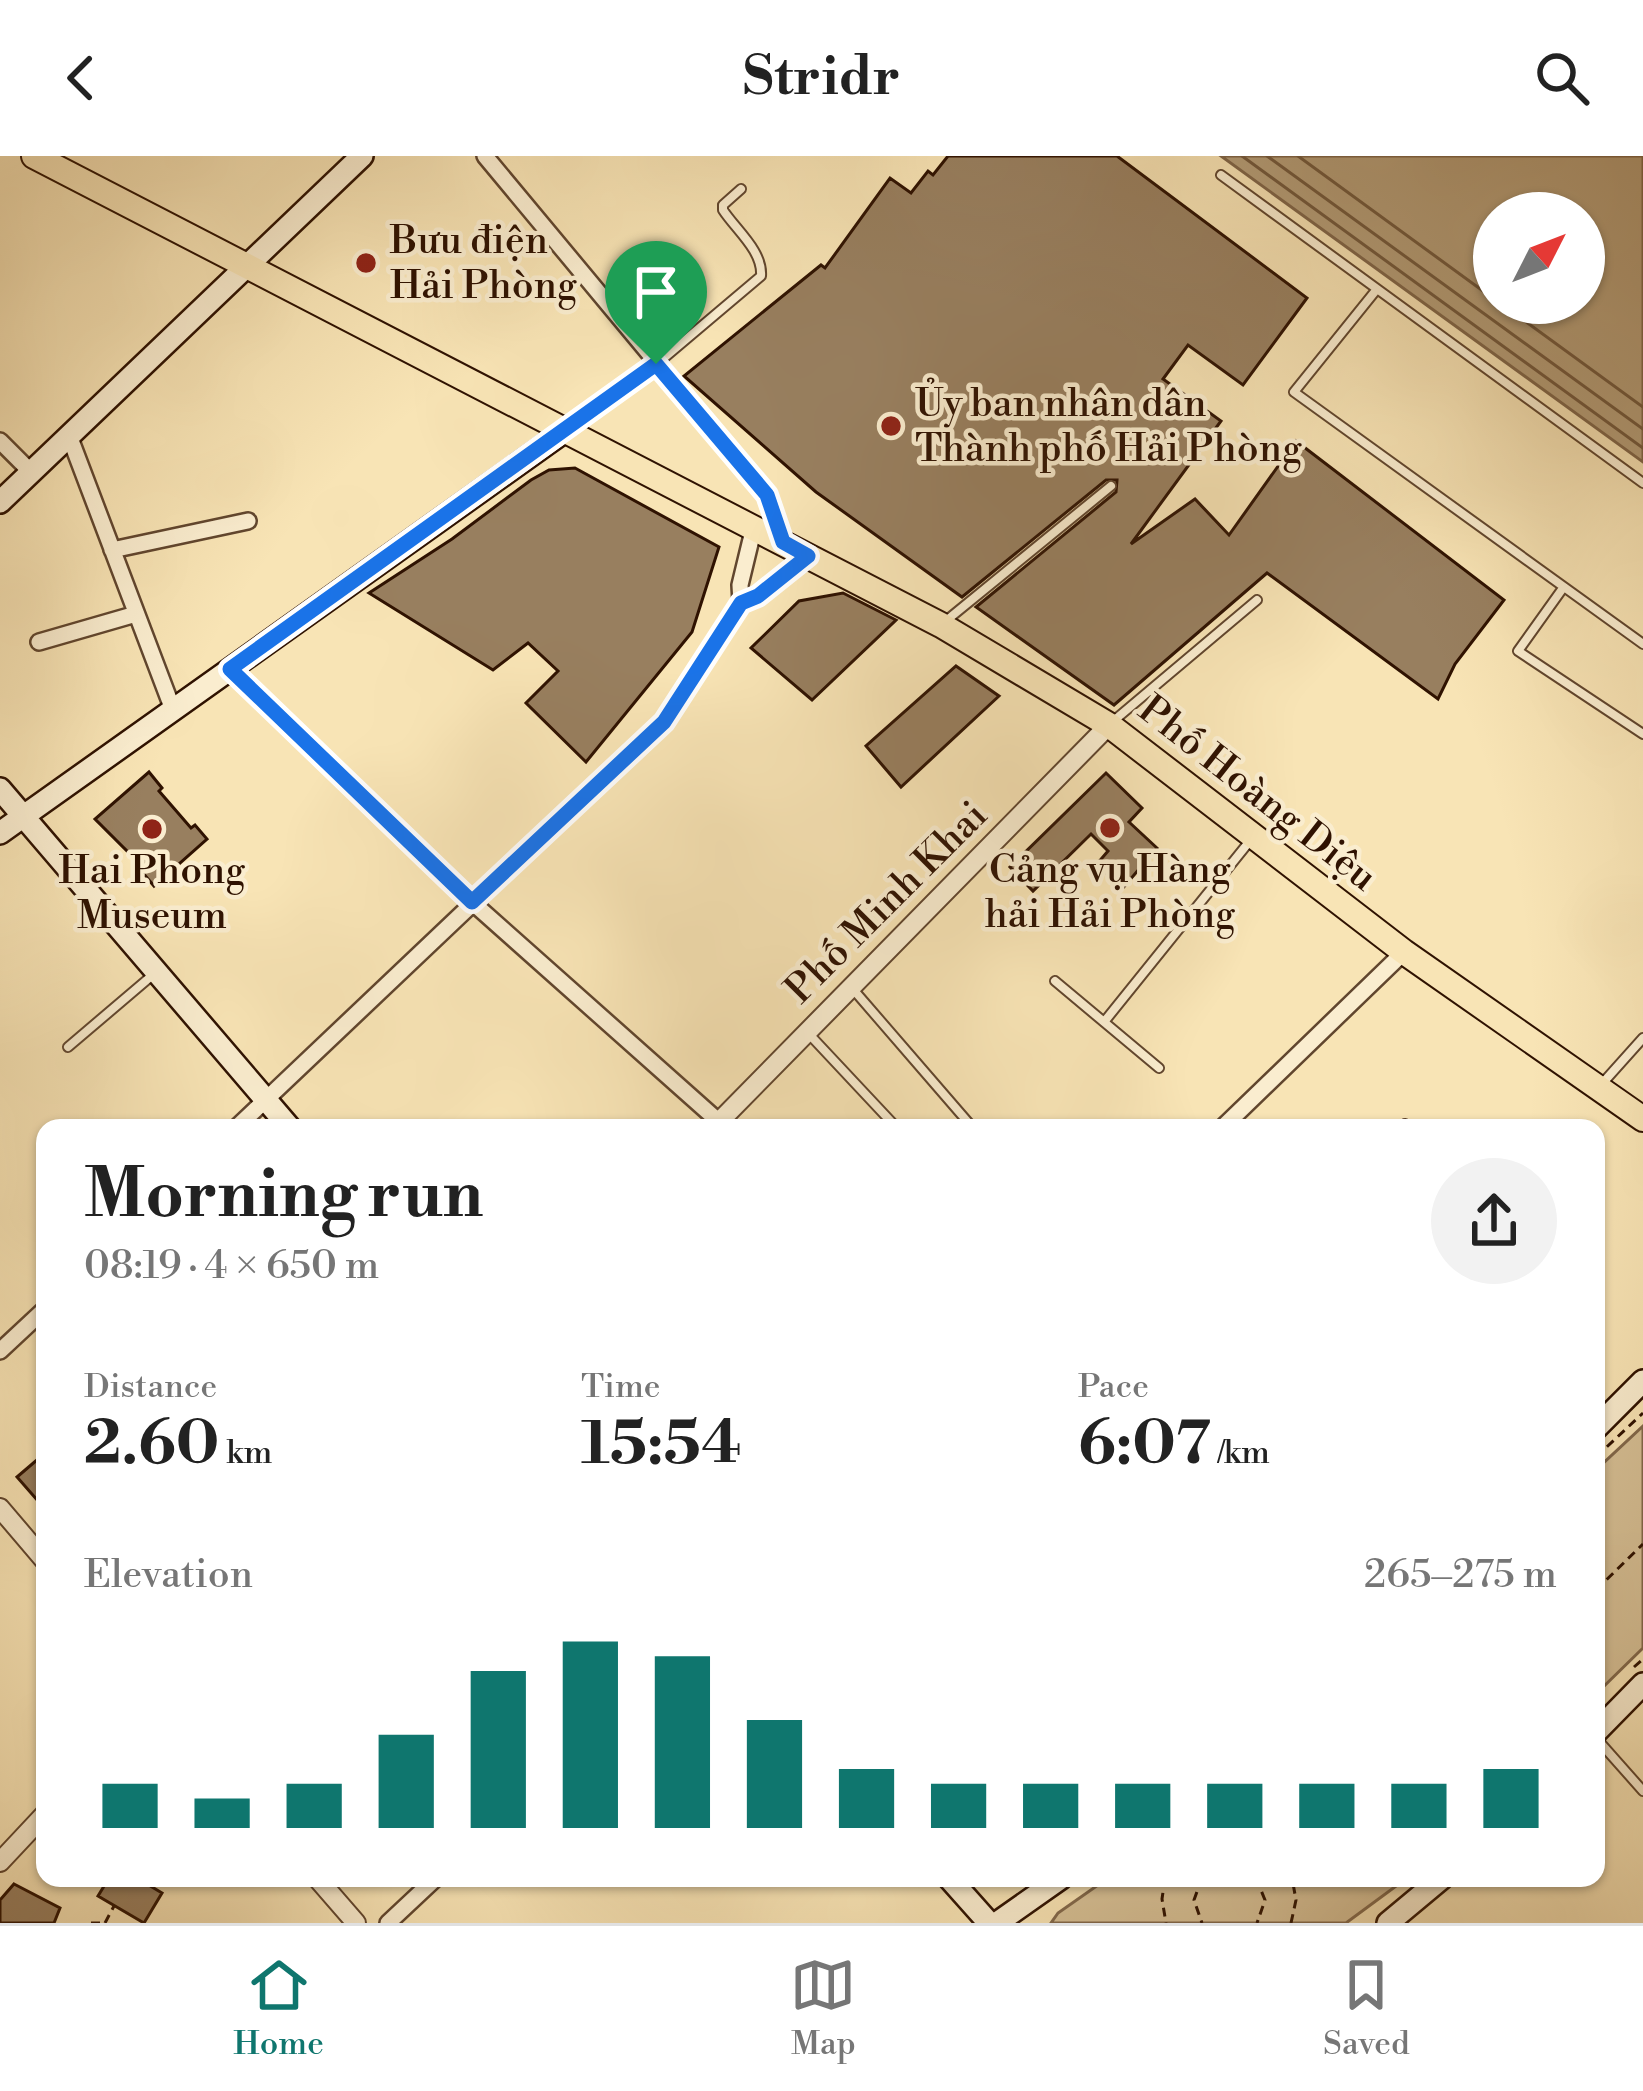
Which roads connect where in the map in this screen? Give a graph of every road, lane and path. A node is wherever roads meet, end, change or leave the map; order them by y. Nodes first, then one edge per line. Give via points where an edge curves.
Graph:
1 (34, 156) edge
2 (362, 156) edge
3 (485, 156) edge
4 (1221, 176) dead end
5 (741, 189) dead end
6 (248, 266) junction
7 (1377, 289) junction
8 (656, 364) junction
9 (565, 431) junction
10 (70, 438) junction
11 (0, 441) edge
12 (32, 473) junction
13 (1643, 483) edge
14 (1111, 486) dead end
15 (0, 502) edge
16 (248, 521) dead end
17 (754, 527) junction
18 (783, 542) junction
19 (112, 550) junction
20 (808, 556) junction
21 (1563, 588) junction
22 (1257, 600) dead end
23 (741, 603) junction
24 (136, 614) junction
25 (941, 625) junction
26 (39, 642) dead end
27 (1643, 644) edge
28 (230, 669) junction
29 (172, 707) junction
30 (1109, 725) junction
31 (1643, 734) edge
32 (0, 789) edge
33 (23, 816) junction
34 (0, 832) edge
35 (1253, 836) junction
36 (472, 902) junction
37 (1404, 952) junction
38 (156, 972) junction
39 (1055, 981) dead end
40 (851, 987) junction
41 (1104, 1022) junction
42 (807, 1032) junction
43 (1643, 1038) edge
44 (68, 1047) dead end
45 (1159, 1068) dead end
46 (1599, 1088) junction
47 (266, 1100) junction
48 (246, 1119) edge
49 (282, 1119) edge
50 (711, 1119) edge
51 (726, 1119) edge
52 (889, 1119) edge
53 (965, 1119) edge
54 (1231, 1119) edge
55 (1643, 1119) edge
56 (36, 1317) edge
57 (0, 1351) edge
58 (1643, 1382) edge
59 (1643, 1413) edge
60 (1605, 1418) edge
61 (1605, 1449) edge
62 (0, 1508) edge
63 (1643, 1544) edge
64 (36, 1550) edge
65 (1605, 1580) edge
66 (1643, 1684) edge
67 (1605, 1725) edge
68 (1605, 1746) edge
69 (1643, 1791) edge
70 (36, 1824) edge
71 (0, 1862) edge
72 (325, 1887) edge
73 (426, 1887) edge
74 (958, 1887) edge
75 (1047, 1887) edge
76 (1164, 1887) edge
77 (1199, 1887) edge
78 (1261, 1887) edge
79 (1294, 1887) edge
80 (1431, 1887) edge
81 (114, 1906) dead end
82 (1200, 1922) edge
83 (92, 1923) edge
84 (103, 1923) edge
85 (356, 1923) edge
86 (388, 1923) edge
87 (993, 1923) edge
88 (1166, 1923) edge
89 (1257, 1923) edge
90 (1291, 1923) edge
91 (1388, 1923) edge

1 - 6 main road, Phố Hoàng Diệu
2 - 6 main road
3 - 8 street
4 - 7 lane
5 - 8 lane via 723,210 756,253 761,276
6 - 9 main road, Phố Hoàng Diệu
6 - 10 main road
7 - 13 lane
7 - 21 lane via 1294,392
8 - 9 street
8 - 18 street via 767,495
9 - 17 main road, Phố Hoàng Diệu
9 - 28 main road
10 - 12 main road
10 - 19 street
11 - 12 street
12 - 15 main road
14 - 25 lane
16 - 19 street
17 - 18 main road, Phố Hoàng Diệu
17 - 23 street
18 - 20 main road, Phố Hoàng Diệu
19 - 24 street
20 - 23 street
20 - 25 main road, Phố Hoàng Diệu
21 - 27 lane
21 - 31 lane via 1518,651
22 - 30 lane
23 - 36 street via 664,722
24 - 26 street
24 - 29 street
25 - 30 main road, Phố Hoàng Diệu
28 - 29 main road
28 - 36 street
29 - 33 main road
30 - 35 main road, Phố Hoàng Diệu
30 - 40 street, Phố Minh Khai
32 - 33 main road
33 - 34 main road
33 - 38 main road
35 - 37 main road, Phố Hoàng Diệu
35 - 41 lane
36 - 47 street
36 - 50 street
37 - 46 main road, Phố Hoàng Diệu
37 - 54 street
38 - 44 lane
38 - 47 main road
39 - 41 lane
40 - 42 street, Phố Minh Khai
40 - 53 lane
41 - 45 lane
42 - 51 street, Phố Minh Khai
42 - 52 lane
43 - 46 lane
46 - 55 main road, Phố Hoàng Diệu
47 - 48 street
47 - 49 main road
56 - 57 street
58 - 60 main road
59 - 61 path
62 - 64 street
63 - 65 path
66 - 67 main road
68 - 69 lane
70 - 71 street
72 - 85 street
73 - 86 street
74 - 87 main road
75 - 87 main road
76 - 88 path
77 - 82 path
78 - 89 path
79 - 90 path
80 - 91 main road
81 - 84 path
83 - 84 path

